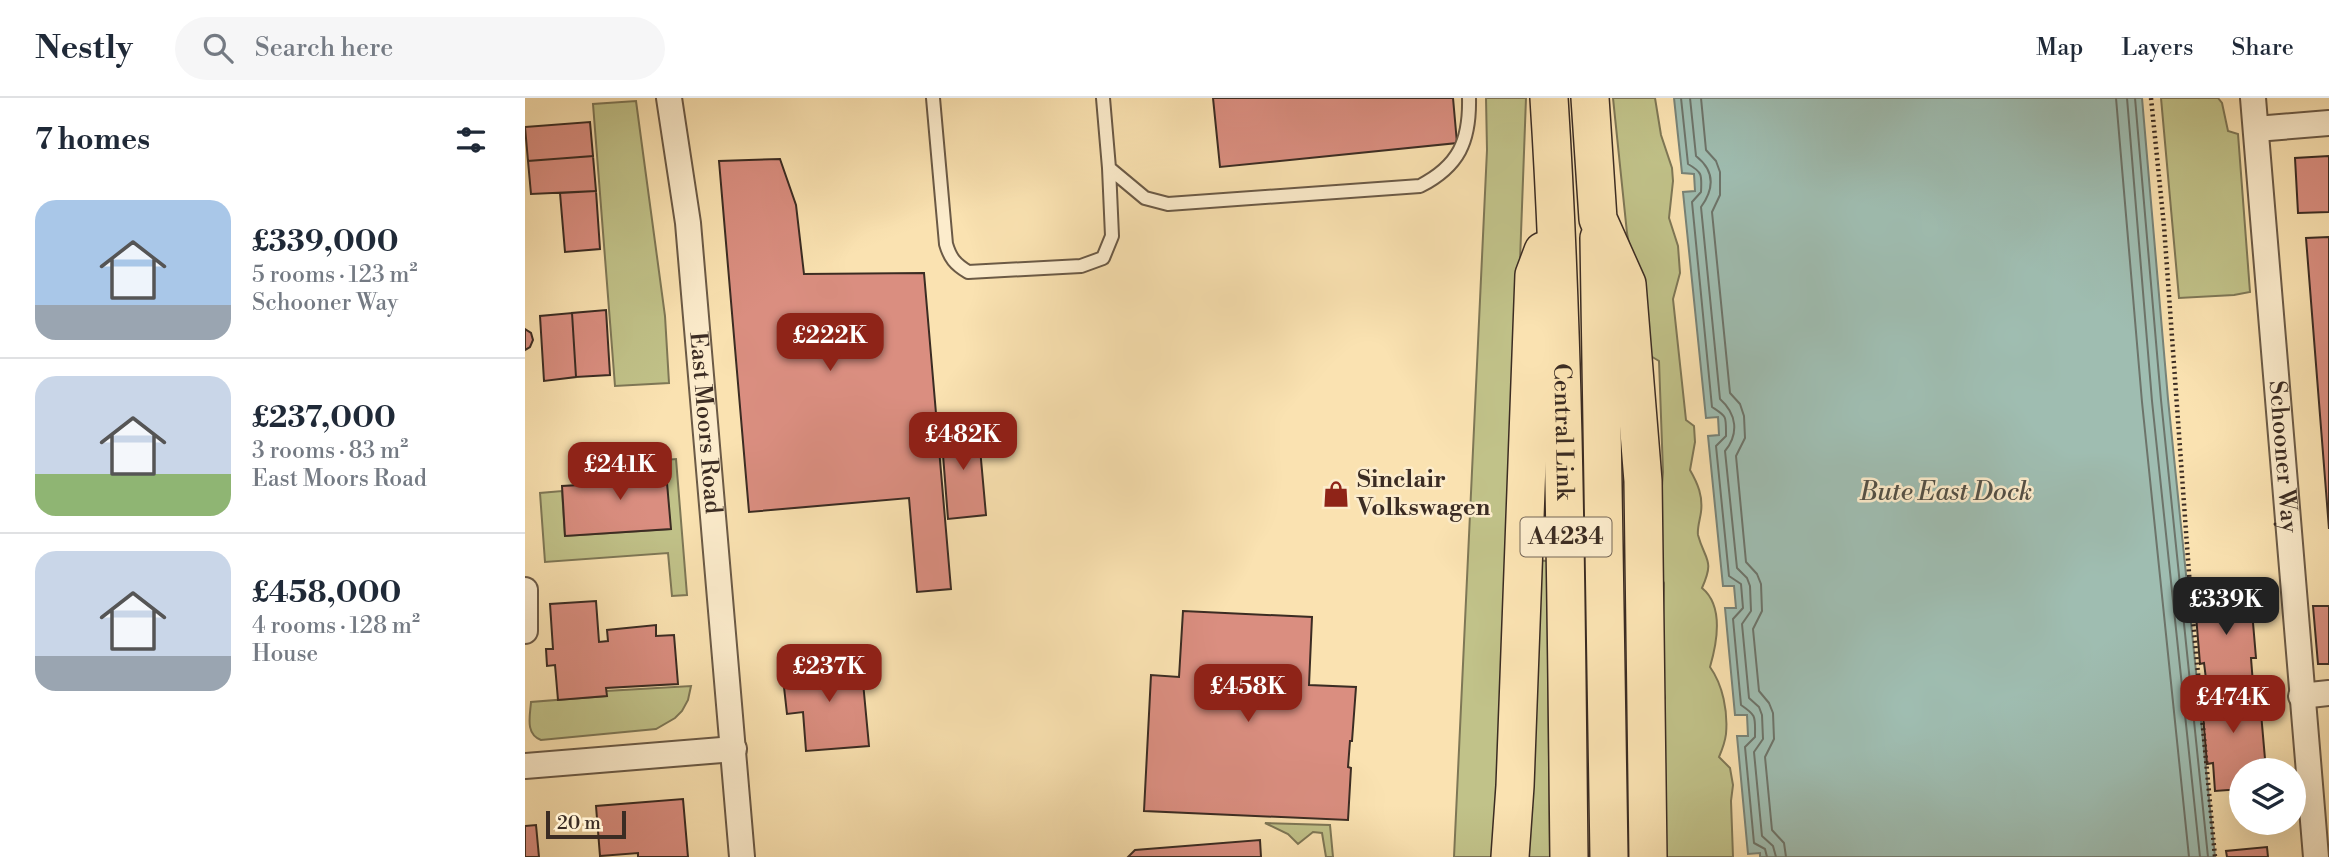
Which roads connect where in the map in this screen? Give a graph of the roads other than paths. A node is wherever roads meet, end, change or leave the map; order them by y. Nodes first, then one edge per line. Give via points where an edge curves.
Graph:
1 (670, 98) edge
2 (933, 98) edge
3 (1103, 98) edge
4 (1469, 98) edge
5 (1549, 98) edge
6 (1590, 98) edge
7 (2253, 98) edge
8 (2329, 123) edge
9 (2256, 129) junction
10 (1109, 168) junction
11 (1556, 216) junction
12 (1598, 219) junction
13 (525, 590) edge
14 (525, 631) edge
15 (2329, 693) edge
16 (2301, 696) junction
17 (734, 748) junction
18 (525, 766) edge
19 (742, 857) edge
20 (1510, 857) edge
21 (1569, 857) edge
22 (1609, 857) edge
23 (1648, 857) edge
24 (2316, 857) edge

1 - 17 street, East Moors Road via 688,223
2 - 10 lane via 946,244 950,257 968,272 1081,266 1103,258 1112,236
3 - 10 lane
4 - 10 lane via 1466,138 1455,159 1420,186 1168,204 1145,198
5 - 11 main road, A4234
6 - 12 main road, A4234
7 - 9 street, Schooner Way
8 - 9 street
9 - 16 street, Schooner Way
11 - 20 main road via 1534,275
11 - 21 main road, Central Link / A4234 via 1565,463
12 - 22 main road, Central Link / A4234
12 - 23 main road via 1627,284 1643,481
13 - 14 street
15 - 16 street
16 - 24 street, Schooner Way
17 - 18 street
17 - 19 street, East Moors Road

